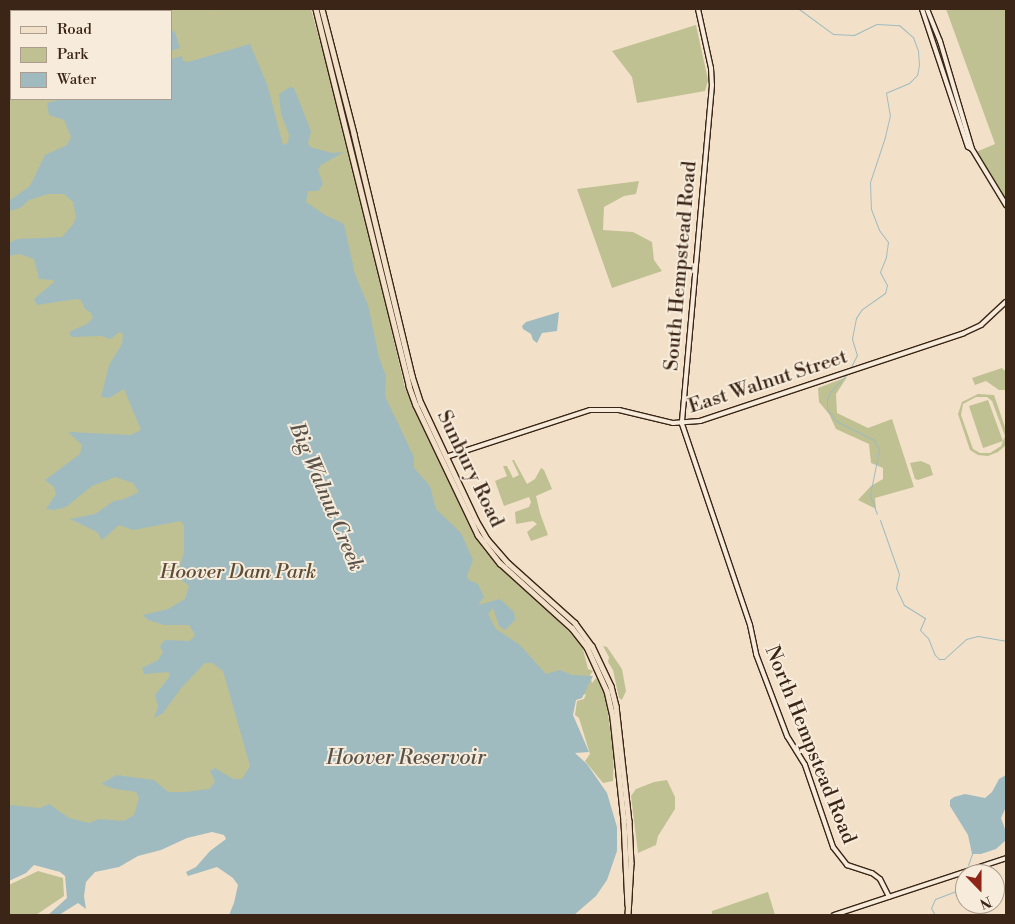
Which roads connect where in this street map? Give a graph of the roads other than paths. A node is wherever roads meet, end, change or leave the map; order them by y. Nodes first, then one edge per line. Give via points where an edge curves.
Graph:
1 (316, 9) edge
2 (322, 9) edge
3 (698, 9) edge
4 (922, 9) edge
5 (927, 9) edge
6 (328, 43) junction
7 (972, 150) junction
8 (1006, 205) edge
9 (384, 269) junction
10 (1006, 302) edge
11 (682, 424) junction
12 (443, 458) junction
13 (744, 608) joint
14 (1006, 858) edge
15 (889, 897) junction
16 (628, 906) junction
17 (628, 915) edge
18 (834, 915) edge

1 - 6 main road
2 - 6 main road, Sunbury Road
3 - 11 main road, South Hempstead Road via 712,85
4 - 7 main road via 968,147
5 - 7 main road via 940,41
6 - 9 main road, Sunbury Road via 338,72
6 - 9 main road, Sunbury Road via 374,241
7 - 8 main road
9 - 12 main road, Sunbury Road via 417,393
9 - 12 main road, Sunbury Road via 409,386
10 - 11 main road, East Walnut Street via 973,330 718,416
11 - 12 main road, East Walnut Street via 619,410 590,410
11 - 13 main road, South Hempstead Road
12 - 16 main road, Sunbury Road via 472,525 487,549 566,621 587,647 600,672 613,718 624,821
12 - 16 main road, Sunbury Road via 495,550 568,614 587,638 606,673 616,706 629,821
13 - 15 main road, North Hempstead Road via 756,654 787,736 805,765 836,852 847,865 876,876 886,887
14 - 15 main road
15 - 18 main road
16 - 17 main road, Sunbury Road

